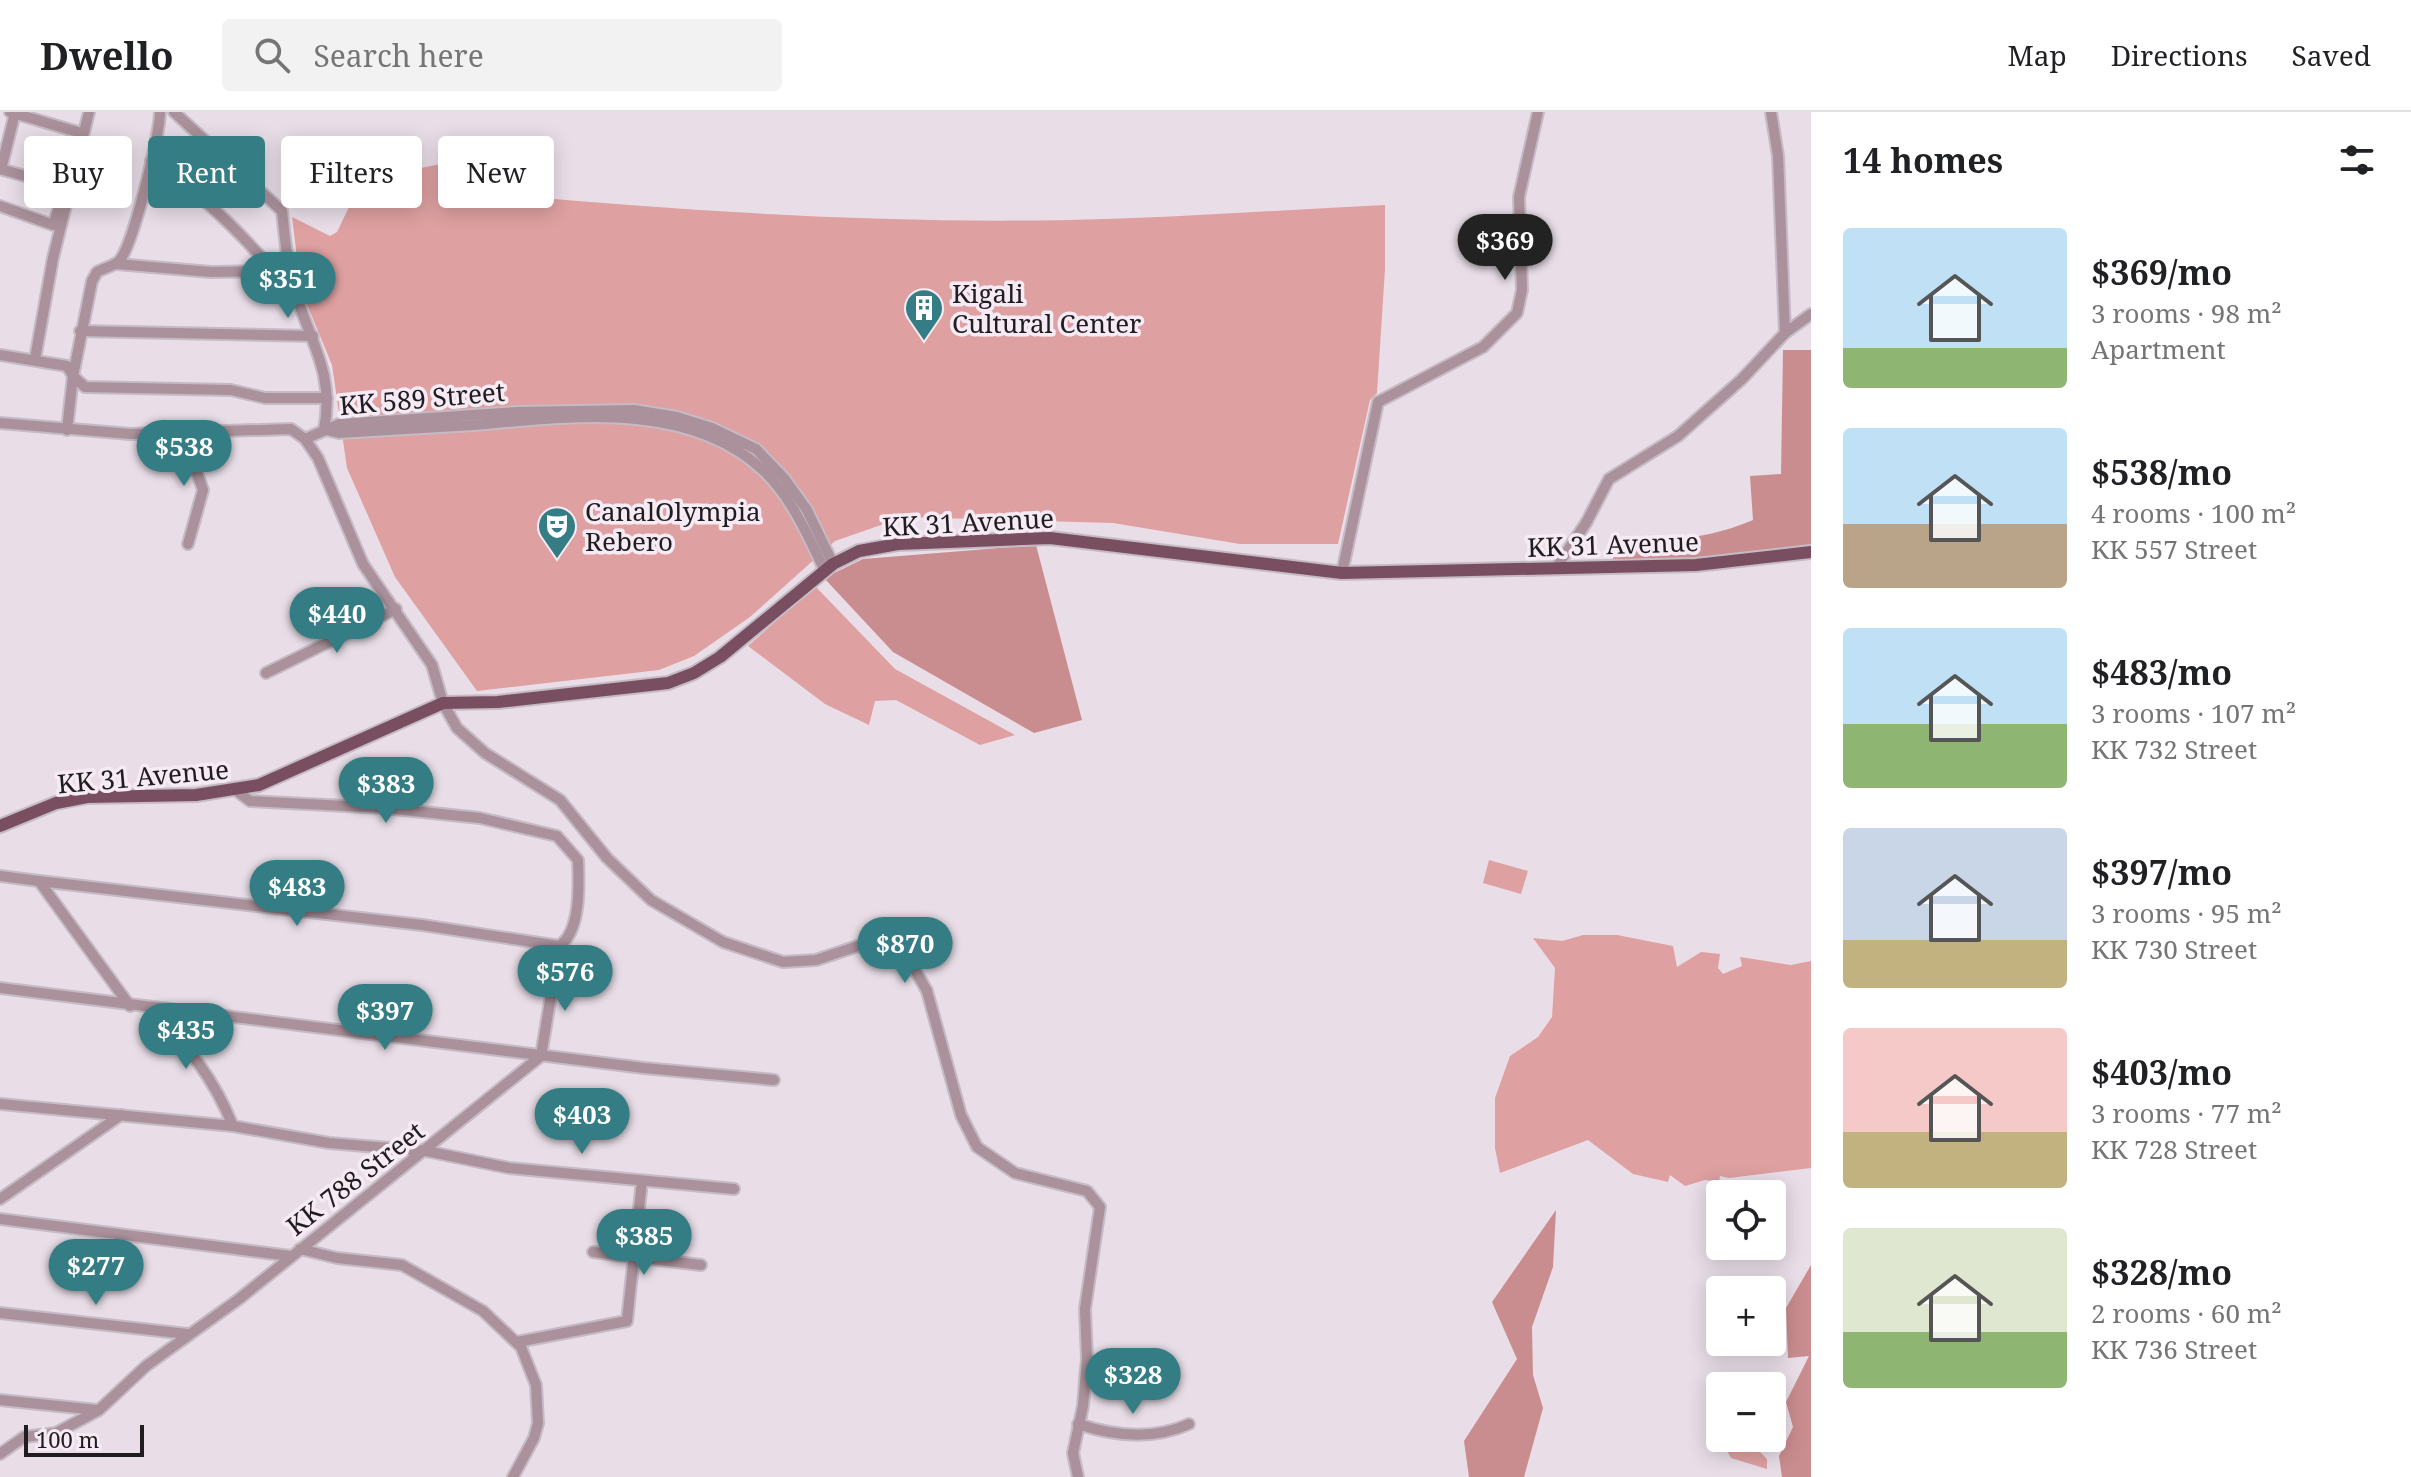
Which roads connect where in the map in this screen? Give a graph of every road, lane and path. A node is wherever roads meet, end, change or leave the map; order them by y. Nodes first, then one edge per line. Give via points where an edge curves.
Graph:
1 (89, 112) edge
2 (160, 112) edge
3 (174, 112) edge
4 (1538, 112) edge
5 (1771, 112) edge
6 (12, 113) edge
7 (78, 132) dead end
8 (159, 136) edge
9 (0, 169) edge
10 (148, 172) edge
11 (0, 206) edge
12 (214, 208) edge
13 (117, 264) junction
14 (288, 269) junction
15 (273, 271) junction
16 (1811, 314) edge
17 (80, 331) junction
18 (1785, 333) junction
19 (313, 336) junction
20 (0, 355) edge
21 (35, 359) junction
22 (73, 376) junction
23 (327, 398) junction
24 (0, 423) edge
25 (67, 430) junction
26 (324, 430) junction
27 (183, 433) junction
28 (305, 439) junction
29 (188, 544) dead end
30 (1811, 552) edge
31 (829, 567) junction
32 (1556, 568) junction
33 (1342, 573) junction
34 (396, 609) junction
35 (266, 673) dead end
36 (443, 703) junction
37 (237, 791) junction
38 (0, 826) edge
39 (588, 835) junction
40 (576, 854) junction
41 (0, 876) edge
42 (39, 881) junction
43 (559, 946) junction
44 (0, 988) edge
45 (130, 1006) junction
46 (150, 1009) junction
47 (541, 1056) junction
48 (774, 1080) dead end
49 (0, 1104) edge
50 (121, 1115) junction
51 (233, 1126) junction
52 (426, 1151) junction
53 (642, 1181) junction
54 (734, 1189) dead end
55 (0, 1199) edge
56 (0, 1219) edge
57 (593, 1252) dead end
58 (295, 1253) junction
59 (632, 1259) junction
60 (701, 1265) dead end
61 (0, 1313) edge
62 (187, 1334) junction
63 (517, 1342) junction
64 (0, 1400) edge
65 (99, 1410) junction
66 (1078, 1424) junction
67 (1189, 1424) dead end
68 (0, 1454) edge
69 (513, 1477) edge
70 (1078, 1477) edge

1 - 21 street
2 - 8 street
3 - 14 street via 282,211
4 - 33 street via 1519,197 1522,290 1517,313 1483,347 1378,402
5 - 18 street via 1778,156
6 - 7 street
6 - 9 street
9 - 11 street via 66,187 53,225
10 - 13 street via 128,248
12 - 15 street
13 - 15 street
13 - 17 street via 97,272
14 - 15 street
14 - 19 street
16 - 18 street
17 - 19 street
17 - 22 street
18 - 32 street via 1678,436 1609,479
19 - 23 street via 323,361
20 - 21 street
21 - 22 street via 67,366
22 - 23 street via 85,387
22 - 25 street
23 - 26 street
24 - 25 street
25 - 27 street
26 - 28 street
26 - 31 street, KK 589 Street via 559,418 633,418 676,427 734,450 766,473
27 - 28 street via 272,428 291,429
27 - 29 street via 203,490
28 - 34 street via 363,564
30 - 32 main road, KK 31 Avenue via 1696,565
31 - 33 main road, KK 31 Avenue via 859,551 898,544 1025,537
31 - 36 main road, KK 31 Avenue via 720,657 668,683
32 - 33 main road, KK 31 Avenue
34 - 35 street
34 - 36 street via 432,665
36 - 37 main road, KK 31 Avenue
36 - 39 street via 457,728 485,753 560,800
37 - 38 main road, KK 31 Avenue via 87,797 56,803
37 - 40 street via 250,801 480,818 557,836
39 - 40 street
39 - 66 street via 651,900 744,951 799,962 882,943 907,956 927,991 961,1115 977,1147 1015,1173 1087,1191 1100,1207 1085,1309 1087,1359
40 - 43 street via 573,924
41 - 42 street
42 - 43 street
42 - 45 street
43 - 47 street
44 - 45 street
45 - 46 street
46 - 47 street
46 - 51 street via 199,1061
47 - 48 street
47 - 52 street, KK 788 Street
49 - 50 street
50 - 51 street
50 - 55 street
51 - 52 street via 329,1143
52 - 53 street via 480,1165
52 - 58 street, KK 788 Street
53 - 54 street
53 - 59 street
56 - 58 street
57 - 59 street
58 - 62 street, KK 788 Street
58 - 63 street via 402,1265 469,1302
59 - 60 street
59 - 63 street via 627,1321
61 - 62 street
62 - 65 street, KK 788 Street
63 - 69 street via 531,1366 538,1423
64 - 65 street
65 - 68 street, KK 788 Street via 56,1433 24,1437
66 - 67 street via 1105,1433 1149,1435
66 - 70 street via 1073,1453

